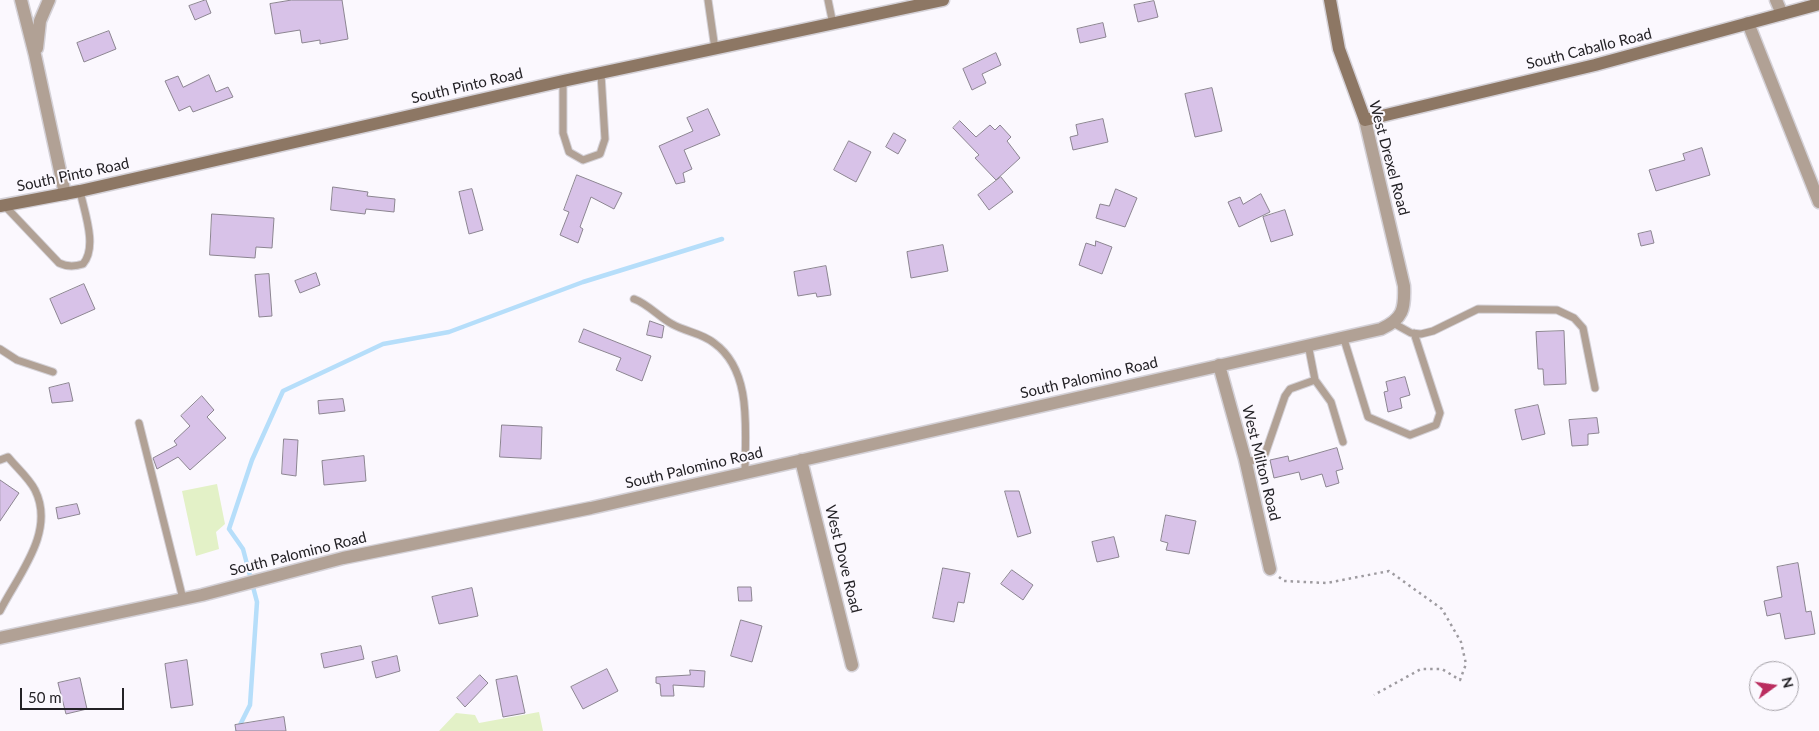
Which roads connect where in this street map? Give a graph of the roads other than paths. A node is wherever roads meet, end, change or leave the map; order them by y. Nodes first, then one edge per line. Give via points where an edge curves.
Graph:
1 (21, 0) edge
2 (49, 0) edge
3 (708, 0) edge
4 (828, 0) edge
5 (943, 0) edge
6 (1330, 0) edge
7 (1776, 0) edge
8 (921, 3) edge
9 (1819, 4) edge
10 (1782, 14) junction
11 (1748, 23) junction
12 (833, 24) junction
13 (715, 49) junction
14 (36, 55) junction
15 (600, 74) junction
16 (563, 81) junction
17 (1365, 120) junction
18 (80, 191) junction
19 (65, 194) junction
20 (1819, 202) edge
21 (2, 206) edge
22 (634, 299) dead end
23 (1393, 323) junction
24 (1414, 333) junction
25 (1343, 336) junction
26 (1308, 344) junction
27 (0, 349) edge
28 (1218, 365) junction
29 (53, 372) dead end
30 (1315, 380) junction
31 (1595, 388) dead end
32 (139, 423) dead end
33 (1343, 442) dead end
34 (1245, 458) junction
35 (0, 460) edge
36 (801, 460) junction
37 (745, 473) junction
38 (1270, 569) road end
39 (183, 599) junction
40 (0, 611) edge
41 (0, 638) edge
42 (852, 664) dead end

1 - 14 street
2 - 14 street via 40,21
3 - 13 lane
4 - 12 lane
5 - 8 street, South Pinto Road
6 - 17 street, West Drexel Road via 1339,49
7 - 10 street
8 - 12 street, South Pinto Road
9 - 10 street, South Caballo Road
10 - 11 street, South Caballo Road
11 - 17 street, South Caballo Road via 1595,65
11 - 20 street
12 - 13 street, South Pinto Road
13 - 15 street, South Pinto Road
14 - 19 street
15 - 16 street, South Pinto Road
15 - 16 lane via 605,140 600,154 583,160 569,152 563,133
16 - 18 street, South Pinto Road
17 - 23 street, West Drexel Road via 1404,286 1405,303
18 - 19 street, South Pinto Road
18 - 21 lane via 89,252 83,264 75,266 59,263
19 - 21 street, South Pinto Road
22 - 37 lane via 673,325 716,343 734,367 744,401
23 - 24 lane
23 - 25 street, South Palomino Road via 1380,329
24 - 25 lane via 1440,413 1436,425 1410,435 1368,417
24 - 31 lane via 1433,331 1478,309 1557,310 1574,318 1583,328
25 - 26 street, South Palomino Road
26 - 28 street, South Palomino Road
26 - 30 lane
27 - 29 lane via 17,360
28 - 34 street, West Milton Road
28 - 36 street, South Palomino Road
30 - 33 lane via 1331,402
30 - 34 lane via 1290,389 1265,454 1252,462
32 - 39 lane
34 - 38 street, West Milton Road
35 - 40 lane via 8,457 35,489 42,512 38,539
36 - 37 street, South Palomino Road
36 - 42 street, West Dove Road
37 - 39 street, South Palomino Road via 343,558
39 - 41 street, South Palomino Road

